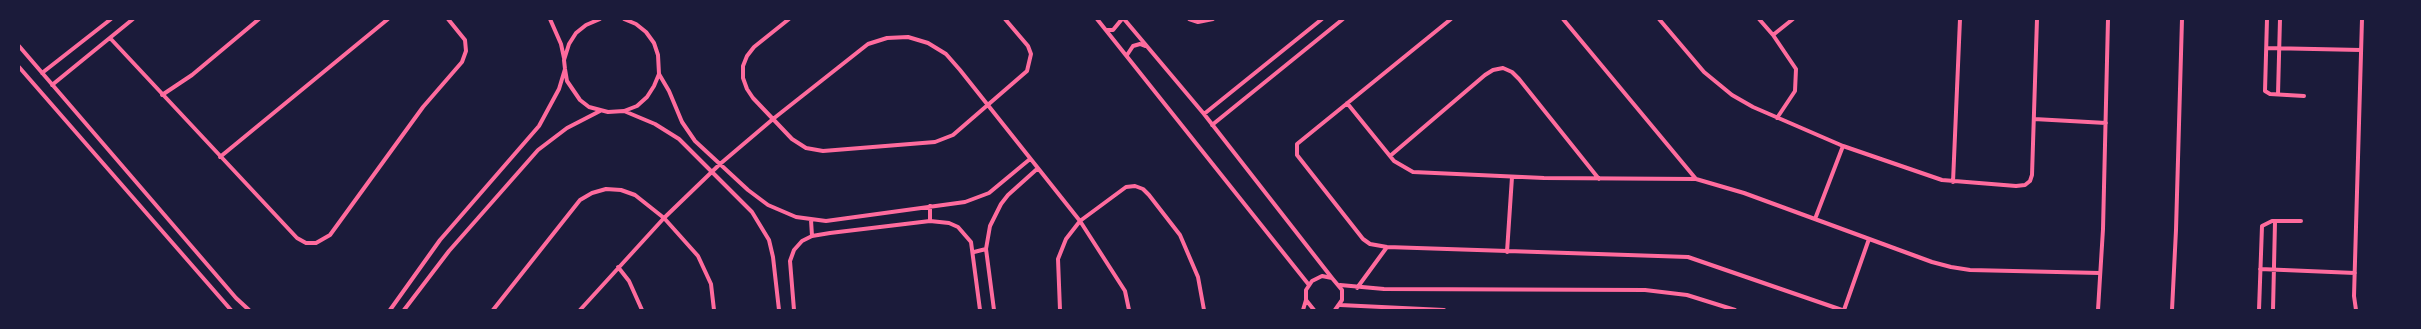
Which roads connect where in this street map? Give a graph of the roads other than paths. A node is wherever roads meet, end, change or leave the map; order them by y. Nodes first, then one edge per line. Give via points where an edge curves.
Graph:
1 (111, 19) edge
2 (133, 19) edge
3 (259, 19) edge
4 (388, 19) edge
5 (448, 19) edge
6 (550, 19) edge
7 (600, 19) edge
8 (624, 19) edge
9 (789, 19) edge
10 (1006, 19) edge
11 (1097, 19) edge
12 (1123, 19) edge
13 (1189, 19) edge
14 (1213, 19) edge
15 (1322, 19) edge
16 (1342, 19) edge
17 (1451, 19) edge
18 (1563, 19) edge
19 (1659, 19) edge
20 (1759, 19) edge
21 (1793, 19) edge
22 (1960, 19) edge
23 (2037, 19) edge
24 (2108, 19) edge
25 (2182, 19) edge
26 (2267, 19) edge
27 (2280, 19) edge
28 (2362, 19) edge
29 (1106, 30) junction
30 (1773, 35) junction
31 (110, 38) junction
32 (19, 46) edge
33 (1145, 46) junction
34 (2267, 48) junction
35 (2279, 48) junction
36 (2361, 50) junction
37 (1127, 55) junction
38 (564, 60) junction
39 (19, 67) edge
40 (565, 69) junction
41 (42, 73) junction
42 (659, 74) junction
43 (52, 85) junction
44 (2278, 94) junction
45 (162, 95) junction
46 (2304, 96) dead end
47 (1347, 103) junction
48 (987, 107) junction
49 (600, 111) junction
50 (624, 111) junction
51 (1204, 114) junction
52 (1777, 118) junction
53 (2034, 119) junction
54 (773, 120) junction
55 (2106, 123) junction
56 (1212, 125) junction
57 (1843, 146) junction
58 (1390, 156) junction
59 (220, 157) junction
60 (1030, 160) junction
61 (720, 164) junction
62 (1037, 169) junction
63 (712, 172) junction
64 (1512, 177) junction
65 (1599, 179) junction
66 (1696, 179) junction
67 (1953, 182) junction
68 (930, 206) junction
69 (664, 218) junction
70 (1815, 219) junction
71 (811, 220) junction
72 (930, 221) junction
73 (1080, 221) junction
74 (2301, 221) dead end
75 (2275, 222) junction
76 (812, 236) junction
77 (1869, 239) junction
78 (1387, 247) junction
79 (986, 250) junction
80 (974, 252) junction
81 (1507, 252) junction
82 (618, 267) junction
83 (2260, 269) junction
84 (2274, 270) junction
85 (2100, 273) junction
86 (2355, 273) junction
87 (1332, 278) junction
88 (1309, 285) junction
89 (1340, 285) junction
90 (1357, 288) junction
91 (1306, 300) junction
92 (498, 304) junction
93 (1340, 305) junction
94 (391, 308) edge
95 (231, 310) edge
96 (249, 310) edge
97 (385, 310) edge
98 (404, 310) edge
99 (493, 310) edge
100 (497, 310) edge
101 (580, 310) edge
102 (642, 310) edge
103 (714, 310) edge
104 (779, 310) edge
105 (794, 310) edge
106 (980, 310) edge
107 (994, 310) edge
108 (1060, 310) edge
109 (1129, 310) edge
110 (1204, 310) edge
111 (1303, 310) edge
112 (1314, 310) edge
113 (1335, 310) edge
114 (1444, 310) edge
115 (1733, 310) edge
116 (1843, 310) edge
117 (2098, 310) edge
118 (2172, 310) edge
119 (2259, 310) edge
120 (2273, 310) edge
121 (2356, 310) edge

1 - 41 street
2 - 31 street
3 - 45 street via 192,75
4 - 59 street
5 - 59 street via 465,40 466,51 462,62 423,107 326,239 311,244 297,238
6 - 38 street via 561,44
7 - 38 street via 576,33
8 - 42 street via 646,32 654,43 658,55
9 - 54 street via 754,46 743,66 743,78 747,89
10 - 48 street via 1028,46 1030,63 1027,71
11 - 29 street
12 - 29 street via 1113,30
12 - 33 street
13 - 14 street via 1198,22
15 - 51 street
16 - 56 street
17 - 47 street
18 - 66 street
19 - 52 street via 1719,86 1742,102
20 - 30 street
21 - 30 street
22 - 67 street
23 - 53 street
24 - 55 street
25 - 118 street
26 - 34 street
27 - 35 street
28 - 36 street
29 - 37 street
30 - 52 street via 1796,69 1795,91
31 - 43 street
31 - 45 street
32 - 41 street
33 - 37 street via 1132,46
33 - 51 street
34 - 35 street
34 - 44 street via 2265,88 2267,93
35 - 36 street
35 - 44 street
36 - 86 street
37 - 88 street
38 - 40 street
39 - 95 street
40 - 49 street via 567,81 580,100
40 - 94 street via 559,89 540,126 440,240
41 - 43 street
42 - 50 street via 647,97 637,106
42 - 61 street via 687,132
43 - 96 street
44 - 46 street
45 - 59 street
47 - 58 street
47 - 78 street via 1296,144 1295,151 1357,234 1370,244
48 - 54 street via 953,135 940,140 823,151 798,144
48 - 54 street via 946,54 928,43 915,39 887,38 868,44 850,56
48 - 60 street
49 - 50 street
49 - 98 street via 567,128 538,150 448,251
50 - 63 street via 679,139
51 - 56 street
52 - 57 street
53 - 55 street
53 - 67 street via 2033,167 2030,181 2016,186
54 - 61 street
55 - 85 street
56 - 87 street
57 - 67 street
57 - 70 street
58 - 64 street via 1400,166 1413,172
58 - 65 street via 1485,75 1503,68 1519,79
60 - 62 street
60 - 68 street via 999,185 977,198 953,205
61 - 63 street
61 - 71 street via 768,205 796,217
62 - 73 street
62 - 79 street via 1001,204 990,226
63 - 69 street
63 - 104 street via 752,212 769,240
64 - 65 street
64 - 81 street
65 - 66 street
66 - 70 street via 1744,193
68 - 71 street via 826,221
68 - 72 street
69 - 82 street
69 - 92 street via 635,195 621,190 606,189 592,192 570,211
69 - 103 street via 698,256 706,270 711,284
70 - 77 street
71 - 76 street
72 - 76 street
72 - 80 street via 949,222 958,227 968,237
73 - 108 street via 1066,239 1058,259
73 - 109 street via 1125,291
73 - 110 street via 1126,187 1135,186 1143,189 1180,235 1198,277
74 - 75 street
75 - 83 street via 2264,223 2262,226
75 - 84 street
76 - 105 street via 802,241 794,250 790,261
77 - 85 street via 1932,262 1958,268
77 - 116 street
78 - 81 street
78 - 90 street
79 - 80 street
79 - 107 street
80 - 106 street
81 - 116 street via 1688,257
82 - 101 street
82 - 102 street via 629,281
83 - 84 street
83 - 119 street
84 - 86 street
84 - 120 street
85 - 117 street
86 - 121 street
87 - 88 street via 1322,276
87 - 89 street
88 - 91 street
89 - 90 street
89 - 93 street via 1343,295
90 - 115 street via 1645,290 1687,295
91 - 111 street
91 - 112 street
92 - 99 street
92 - 100 street
93 - 113 street
93 - 114 street
94 - 97 street

